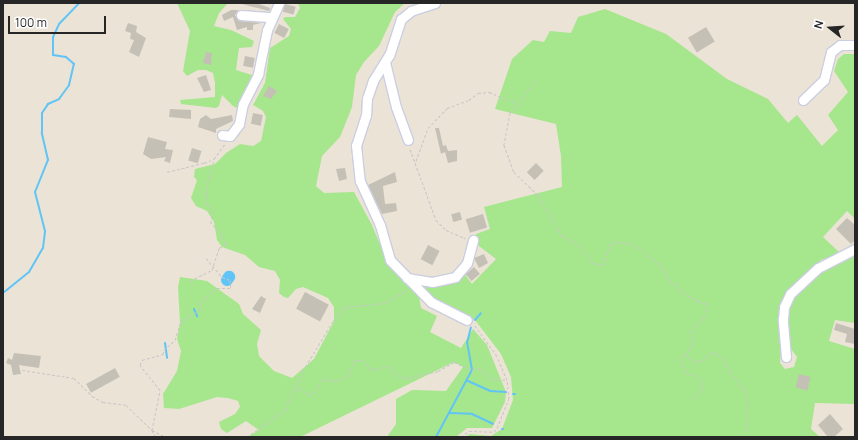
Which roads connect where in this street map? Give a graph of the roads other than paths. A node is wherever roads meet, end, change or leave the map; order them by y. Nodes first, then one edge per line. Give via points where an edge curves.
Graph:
1 (279, 3) edge
2 (435, 3) edge
3 (241, 15) dead end
4 (272, 17) junction
5 (855, 45) edge
6 (385, 62) junction
7 (803, 100) dead end
8 (226, 136) road end
9 (408, 140) road end
10 (472, 243) road end
11 (855, 249) edge
12 (407, 278) junction
13 (467, 320) road end
14 (786, 357) dead end

1 - 4 street
2 - 6 street via 411,10 401,19
3 - 4 street
4 - 8 street via 256,80 243,104 239,124
5 - 7 street via 840,45 831,52 824,80
6 - 9 street via 396,107
6 - 12 street via 373,81 367,98 366,115 356,145 360,181 380,225 390,260
10 - 12 street via 468,263 455,277 432,282
11 - 14 street via 818,268 790,294 784,307 783,320
12 - 13 street via 431,302

